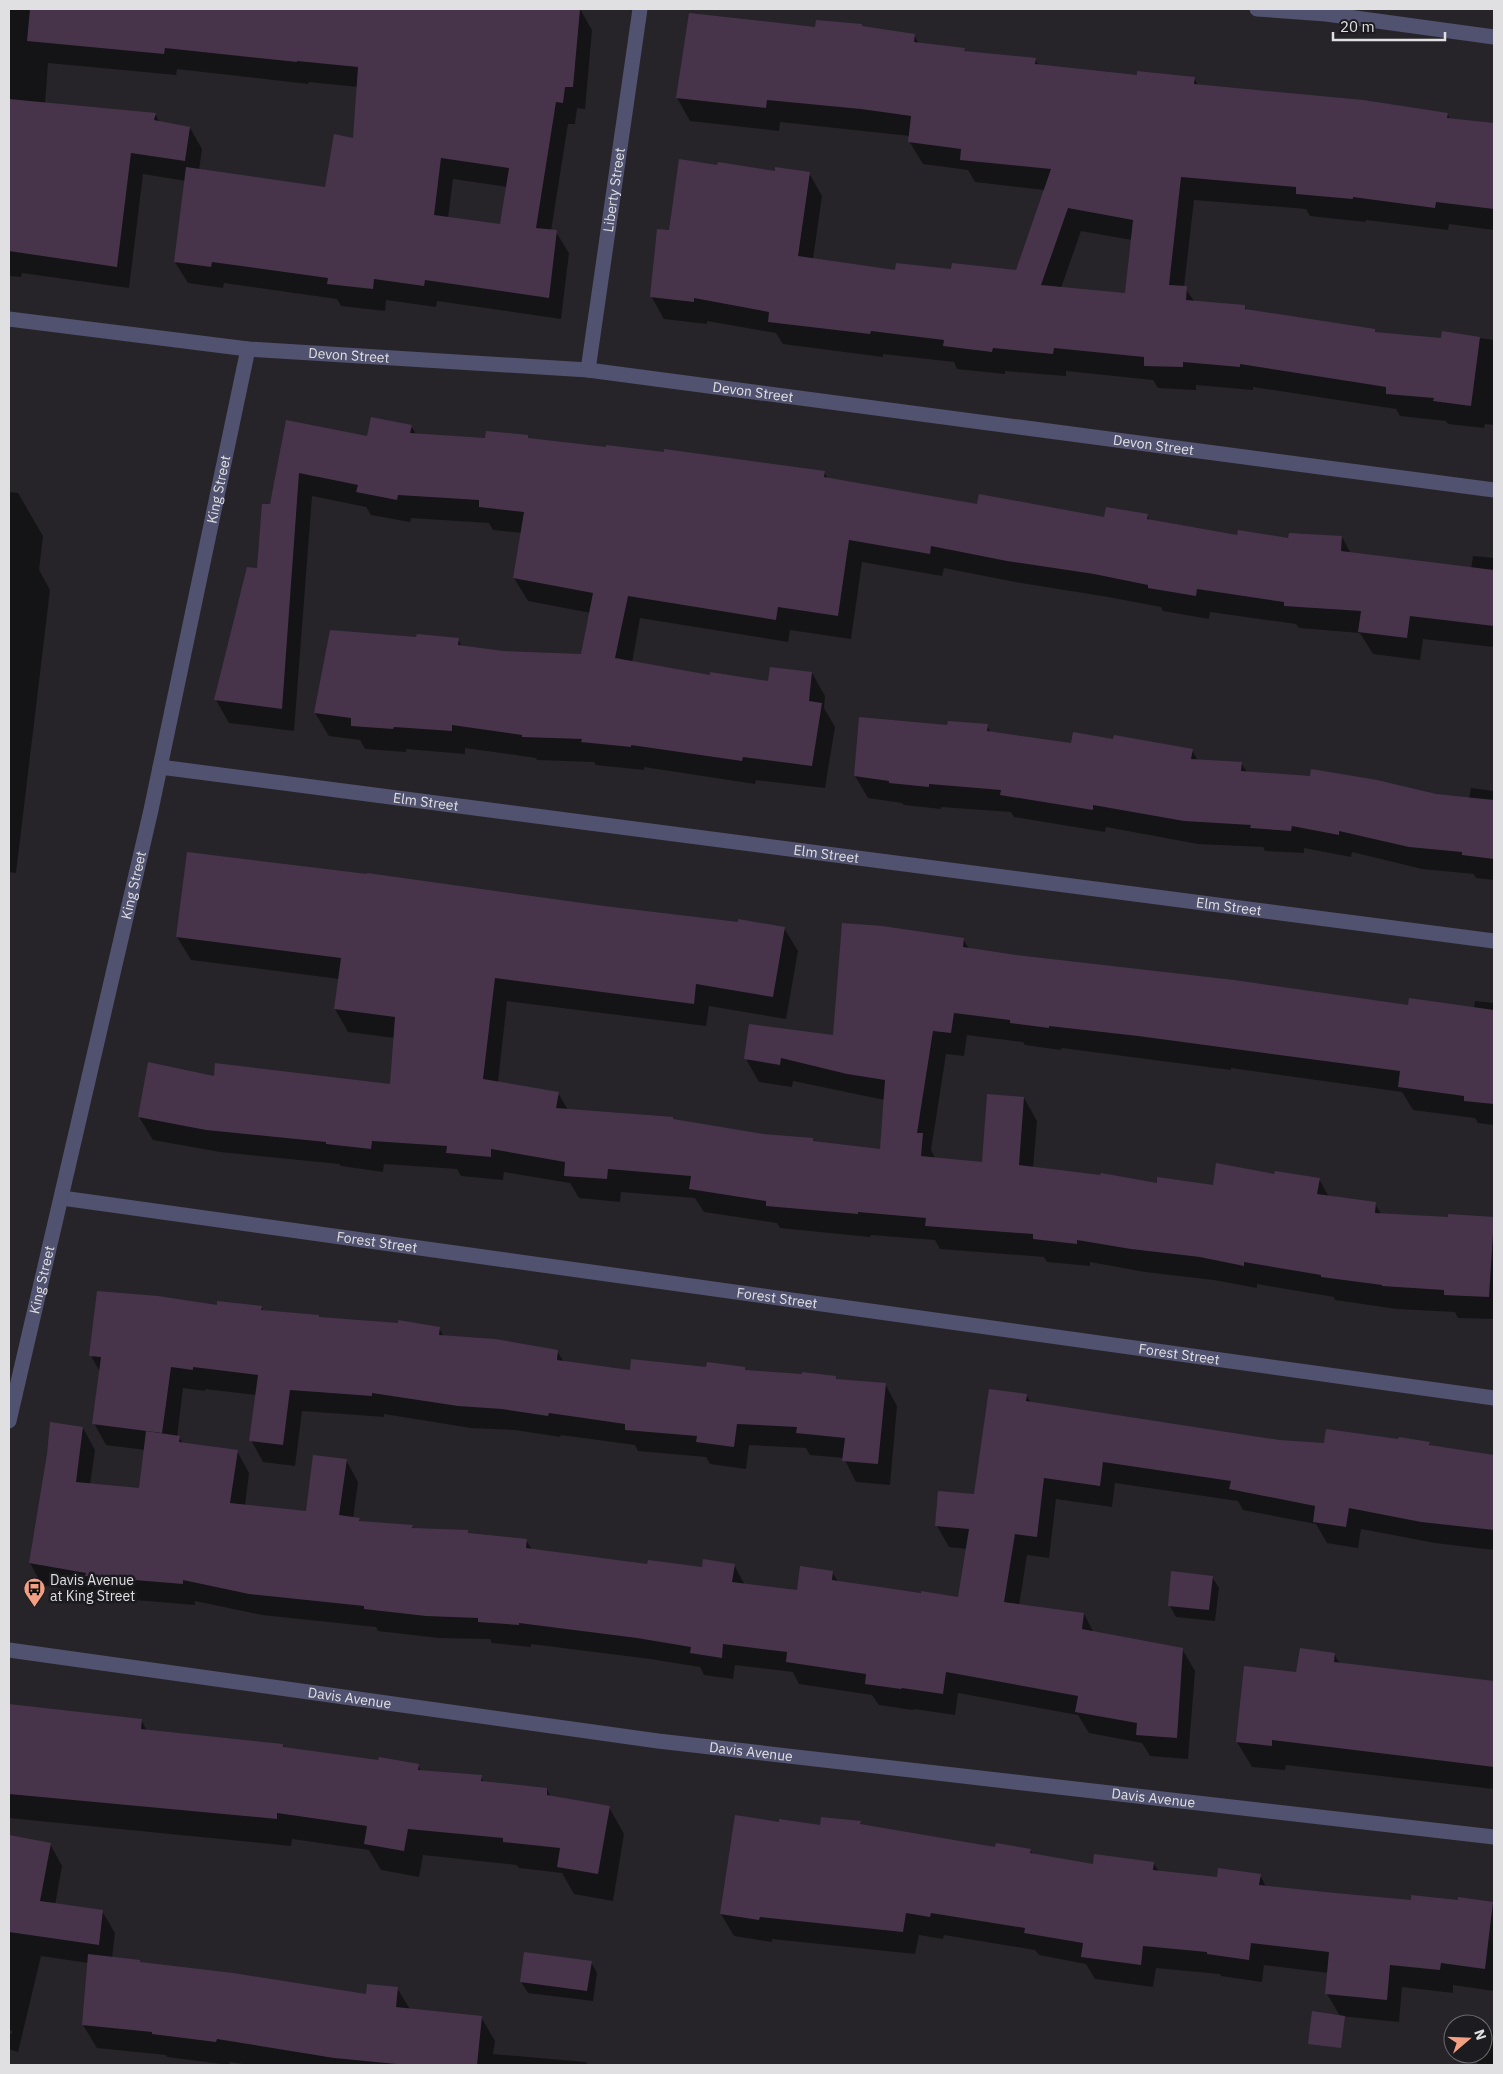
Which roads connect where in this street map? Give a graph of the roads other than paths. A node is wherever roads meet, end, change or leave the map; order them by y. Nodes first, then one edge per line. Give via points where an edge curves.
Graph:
1 (640, 9) edge
2 (1257, 9) edge
3 (1494, 37) edge
4 (9, 319) edge
5 (248, 349) junction
6 (588, 370) junction
7 (1494, 490) edge
8 (160, 767) junction
9 (1494, 941) edge
10 (62, 1198) junction
11 (1494, 1398) edge
12 (9, 1421) edge
13 (9, 1650) edge
14 (1494, 1837) edge

1 - 6 street, Liberty Street
2 - 3 street via 1326,14
4 - 5 street, Devon Street
5 - 6 street, Devon Street
5 - 8 street, King Street
6 - 7 street, Devon Street
8 - 9 street, Elm Street
8 - 10 street, King Street
10 - 11 street, Forest Street
10 - 12 street, King Street
13 - 14 street, Davis Avenue via 658,1741

